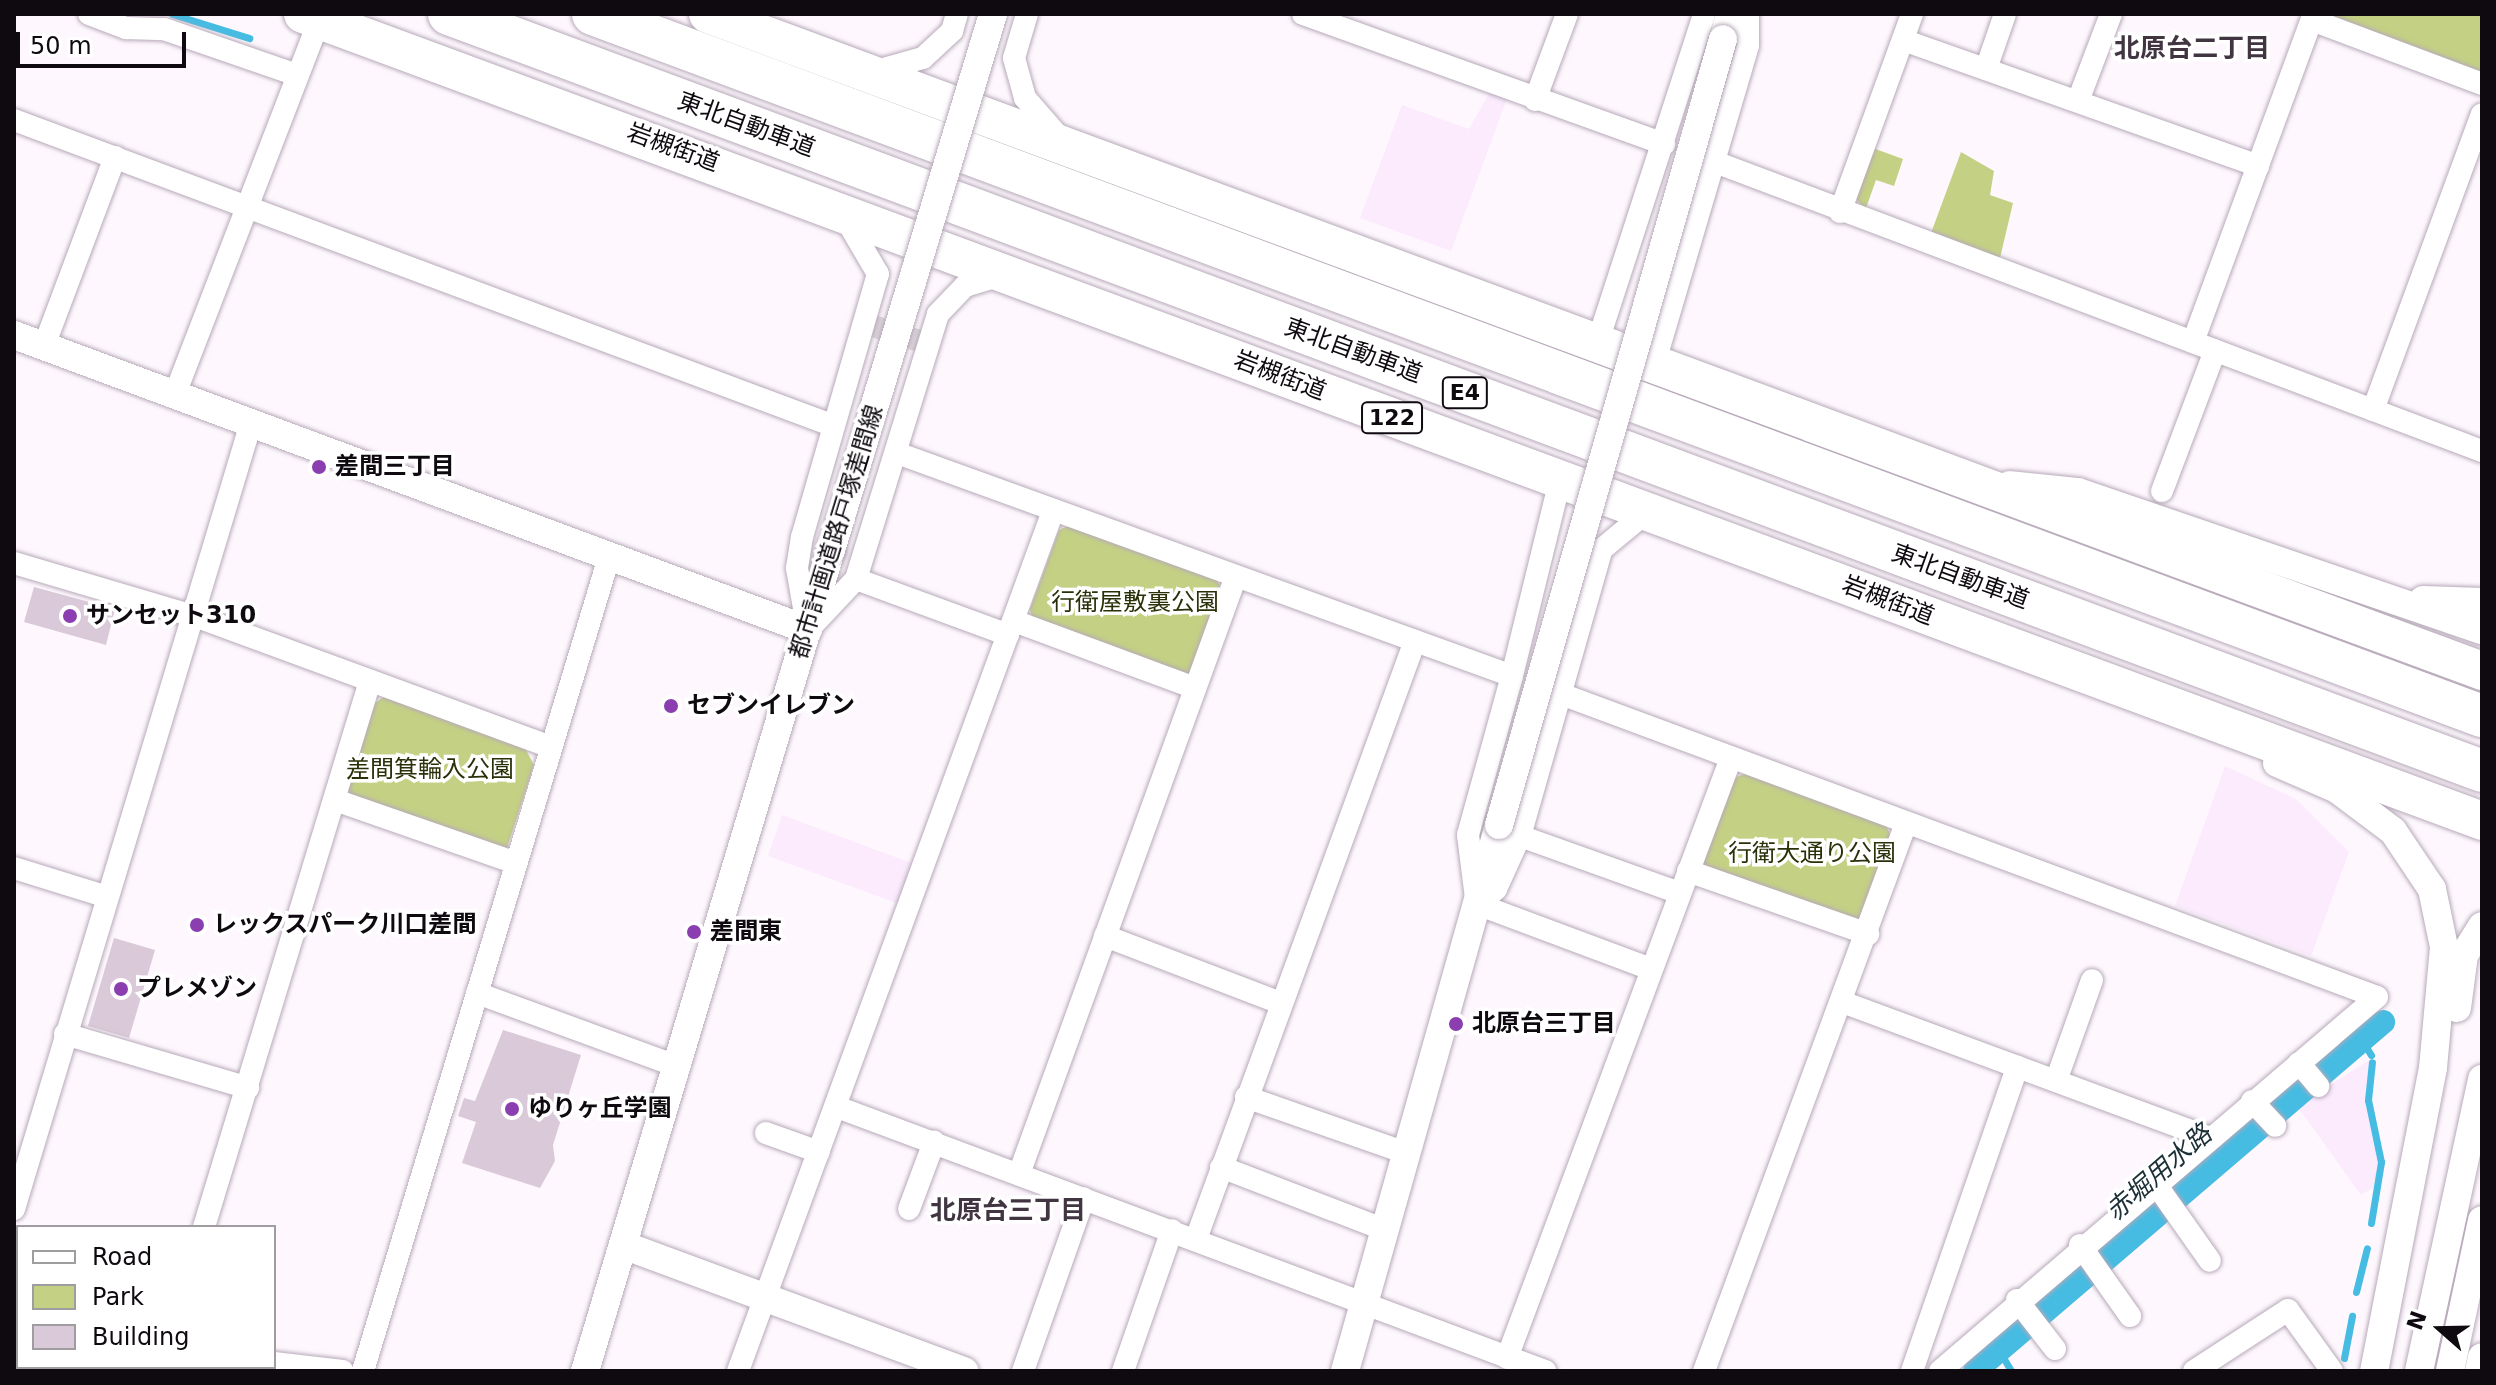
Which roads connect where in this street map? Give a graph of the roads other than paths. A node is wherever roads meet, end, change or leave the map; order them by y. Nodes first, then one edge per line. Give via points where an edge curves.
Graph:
1 (89, 14) edge
2 (449, 14) edge
3 (593, 14) edge
4 (708, 14) edge
5 (957, 14) edge
6 (993, 14) edge
7 (1027, 14) edge
8 (1303, 14) edge
9 (1567, 14) edge
10 (1704, 14) edge
11 (1748, 14) edge
12 (1912, 14) edge
13 (2005, 14) edge
14 (2111, 14) edge
15 (312, 17) edge
16 (2313, 17) edge
17 (1726, 26) edge
18 (1903, 40) junction
19 (1986, 69) junction
20 (863, 72) junction
21 (297, 75) junction
22 (2482, 84) edge
23 (1535, 100) junction
24 (2078, 101) junction
25 (2482, 114) edge
26 (14, 120) edge
27 (1664, 144) junction
28 (1080, 153) junction
29 (115, 157) junction
30 (1715, 162) junction
31 (2258, 166) junction
32 (245, 206) junction
33 (831, 206) junction
34 (1840, 212) junction
35 (1013, 274) junction
36 (14, 335) edge
37 (2193, 342) junction
38 (1597, 344) junction
39 (44, 346) junction
40 (2215, 351) junction
41 (1654, 365) junction
42 (175, 394) junction
43 (2373, 410) junction
44 (251, 423) junction
45 (834, 426) junction
46 (2482, 451) edge
47 (897, 453) junction
48 (1560, 480) junction
49 (1977, 482) junction
50 (2162, 491) dead end
51 (1053, 511) junction
52 (1648, 511) junction
53 (609, 557) junction
54 (14, 563) edge
55 (856, 579) junction
56 (1235, 579) junction
57 (2329, 580) junction
58 (2482, 602) edge
59 (189, 615) junction
60 (1011, 628) junction
61 (808, 630) junction
62 (2482, 630) edge
63 (1415, 641) junction
64 (2055, 663) junction
65 (2482, 671) edge
66 (1512, 676) junction
67 (370, 681) junction
68 (1195, 688) junction
69 (1561, 694) junction
70 (2482, 716) edge
71 (551, 747) junction
72 (1731, 758) junction
73 (2482, 771) edge
74 (335, 800) junction
75 (2482, 821) edge
76 (1905, 826) junction
77 (1510, 830) junction
78 (516, 863) junction
79 (14, 868) edge
80 (1688, 871) junction
81 (1679, 893) junction
82 (107, 897) junction
83 (1477, 904) junction
84 (2482, 926) edge
85 (1868, 934) junction
86 (1105, 936) junction
87 (1651, 969) junction
88 (2092, 980) dead end
89 (477, 993) junction
90 (1280, 1003) junction
91 (1845, 1003) junction
92 (65, 1034) junction
93 (677, 1066) junction
94 (2017, 1067) junction
95 (2482, 1079) edge
96 (2056, 1081) junction
97 (248, 1088) junction
98 (1246, 1097) junction
99 (837, 1107) junction
100 (766, 1133) dead end
101 (2209, 1138) junction
102 (934, 1142) junction
103 (819, 1152) junction
104 (1406, 1153) junction
105 (1221, 1167) junction
106 (1019, 1174) junction
107 (2163, 1194) junction
108 (1084, 1198) junction
109 (14, 1209) edge
110 (909, 1209) dead end
111 (2482, 1220) edge
112 (205, 1225) edge
113 (1172, 1230) junction
114 (1385, 1230) junction
115 (1196, 1239) junction
116 (623, 1245) junction
117 (2090, 1257) junction
118 (2210, 1261) dead end
119 (765, 1298) junction
120 (1364, 1304) junction
121 (2026, 1312) junction
122 (2130, 1316) dead end
123 (2055, 1349) dead end
124 (2482, 1357) edge
125 (1507, 1358) junction
126 (276, 1363) edge
127 (949, 1368) edge
128 (343, 1371) edge
129 (363, 1371) edge
130 (585, 1371) edge
131 (738, 1371) edge
132 (1023, 1371) edge
133 (1123, 1371) edge
134 (1345, 1371) edge
135 (1545, 1371) edge
136 (1704, 1371) edge
137 (1912, 1371) edge
138 (1940, 1371) edge
139 (2194, 1371) edge
140 (2332, 1371) edge
141 (2374, 1371) edge
142 (2392, 1371) edge
143 (2419, 1371) edge
144 (2450, 1371) edge
145 (2479, 1371) edge

1 - 21 street via 126,28 164,29
2 - 73 highway, 東北自動車道 / E4
3 - 70 highway, 東北自動車道 / E4
4 - 20 highway
5 - 20 street via 952,31 923,58
6 - 61 street, 都市計画道路戸塚差間線, bridge
7 - 28 street via 1014,58 1025,98 1044,126
8 - 23 street
9 - 23 street
10 - 27 street
11 - 30 street via 1748,45
12 - 18 street
13 - 19 street
14 - 24 street
15 - 21 street
15 - 33 highway, 岩槻街道 / 122
16 - 22 street
16 - 31 street
17 - 77 street, bridge
18 - 19 street
18 - 34 street
19 - 24 street
20 - 28 highway
21 - 32 street
23 - 27 street
24 - 31 street
25 - 43 street
26 - 29 street
27 - 38 street
28 - 38 highway
29 - 32 street
29 - 39 street
30 - 34 street
30 - 41 street
31 - 37 street
32 - 42 street
32 - 45 street
33 - 35 highway, 岩槻街道 / 122
33 - 45 street via 864,241 878,274
34 - 37 street
35 - 47 street via 965,286 938,314
35 - 48 highway, 岩槻街道 / 122
36 - 39 street
37 - 40 street
38 - 41 highway
39 - 42 street
40 - 43 street
40 - 50 street
41 - 49 highway
42 - 44 street
43 - 46 street
44 - 53 street
44 - 59 street
45 - 61 street via 797,568
47 - 51 street
47 - 55 street
48 - 52 highway, 岩槻街道 / 122
48 - 66 street
49 - 57 street via 2078,492
49 - 65 highway
51 - 56 street
51 - 60 street
52 - 64 highway, 岩槻街道 / 122
52 - 69 street via 1602,549
53 - 61 street
53 - 71 street
54 - 59 street
55 - 60 street
55 - 61 street
56 - 63 street
56 - 68 street
57 - 58 street via 2437,604
57 - 62 street
59 - 67 street
59 - 82 street
60 - 68 street
60 - 99 street
61 - 93 street, 都市計画道路戸塚差間線
63 - 66 street
63 - 90 street
64 - 75 highway, 岩槻街道 / 122
64 - 141 street via 2139,709 2337,789 2393,831 2432,889 2444,947 2433,1068
66 - 83 street via 1468,835
67 - 71 street
67 - 74 street
68 - 86 street
69 - 72 street
69 - 77 street
71 - 78 street
72 - 76 street
72 - 80 street
74 - 78 street
74 - 97 street
76 - 85 street
76 - 101 street via 2377,997 2308,1073 2263,1113
77 - 81 street
77 - 83 street
78 - 89 street
79 - 82 street
80 - 81 street
80 - 85 street
81 - 87 street
82 - 92 street
83 - 87 street
83 - 104 street
84 - 142 street via 2464,955 2449,1071
85 - 91 street
86 - 90 street
86 - 106 street
87 - 125 street
88 - 96 street
89 - 93 street
89 - 129 street
90 - 98 street
91 - 94 street
91 - 136 street
92 - 97 street
92 - 109 street
93 - 116 street, 都市計画道路戸塚差間線
94 - 96 street
94 - 137 street
95 - 143 street
96 - 101 street
97 - 112 street
98 - 104 street
98 - 105 street
99 - 102 street
99 - 103 street
100 - 103 street
101 - 107 street
102 - 106 street
102 - 110 street
103 - 119 street
104 - 114 street
105 - 114 street
105 - 115 street
106 - 108 street
107 - 117 street
107 - 118 street
108 - 113 street
108 - 132 street
111 - 144 street
113 - 115 street
113 - 133 street
114 - 120 street
115 - 120 street
116 - 119 street
116 - 130 street, 都市計画道路戸塚差間線
117 - 121 street
117 - 122 street
119 - 127 street
119 - 131 street
120 - 125 street
120 - 134 street
121 - 123 street
121 - 138 street
124 - 145 street
125 - 135 street
126 - 128 street
139 - 140 street via 2288,1310

